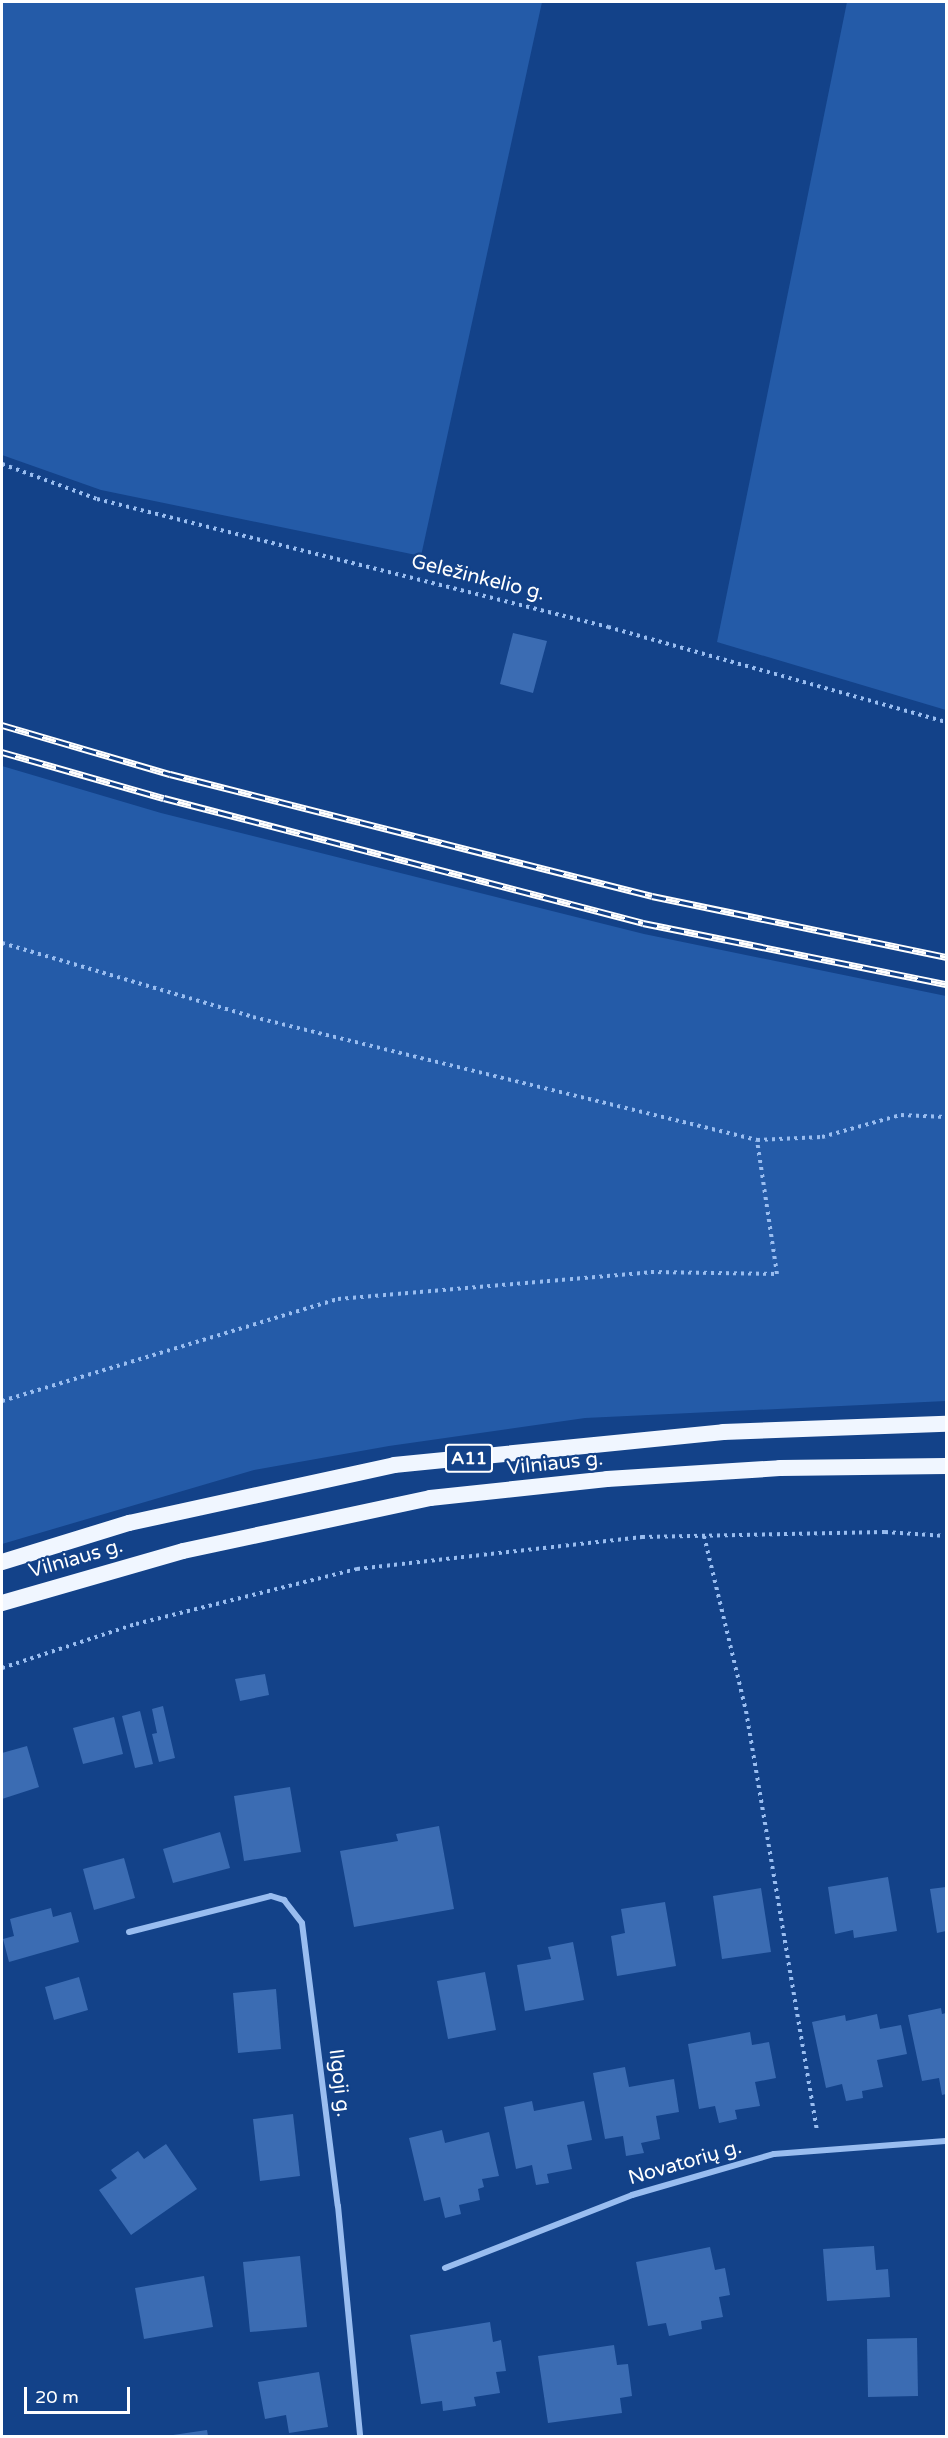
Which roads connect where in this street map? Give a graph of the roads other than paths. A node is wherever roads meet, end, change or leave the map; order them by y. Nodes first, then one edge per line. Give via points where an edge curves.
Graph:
1 (946, 1424) edge
2 (946, 1466) edge
3 (2, 1562) edge
4 (2, 1603) edge
5 (129, 1932) dead end
6 (946, 2141) edge
7 (446, 2268) dead end
8 (360, 2436) edge

1 - 3 highway, Vilniaus g. / A11 via 723,1432 394,1466 129,1522
2 - 4 highway, Vilniaus g. / A11 via 780,1468 619,1478 430,1498 183,1551
5 - 8 street, Ilgoji g. via 271,1896 284,1900 302,1923 338,2206
6 - 7 street, Novatorių g. via 774,2154 632,2195

